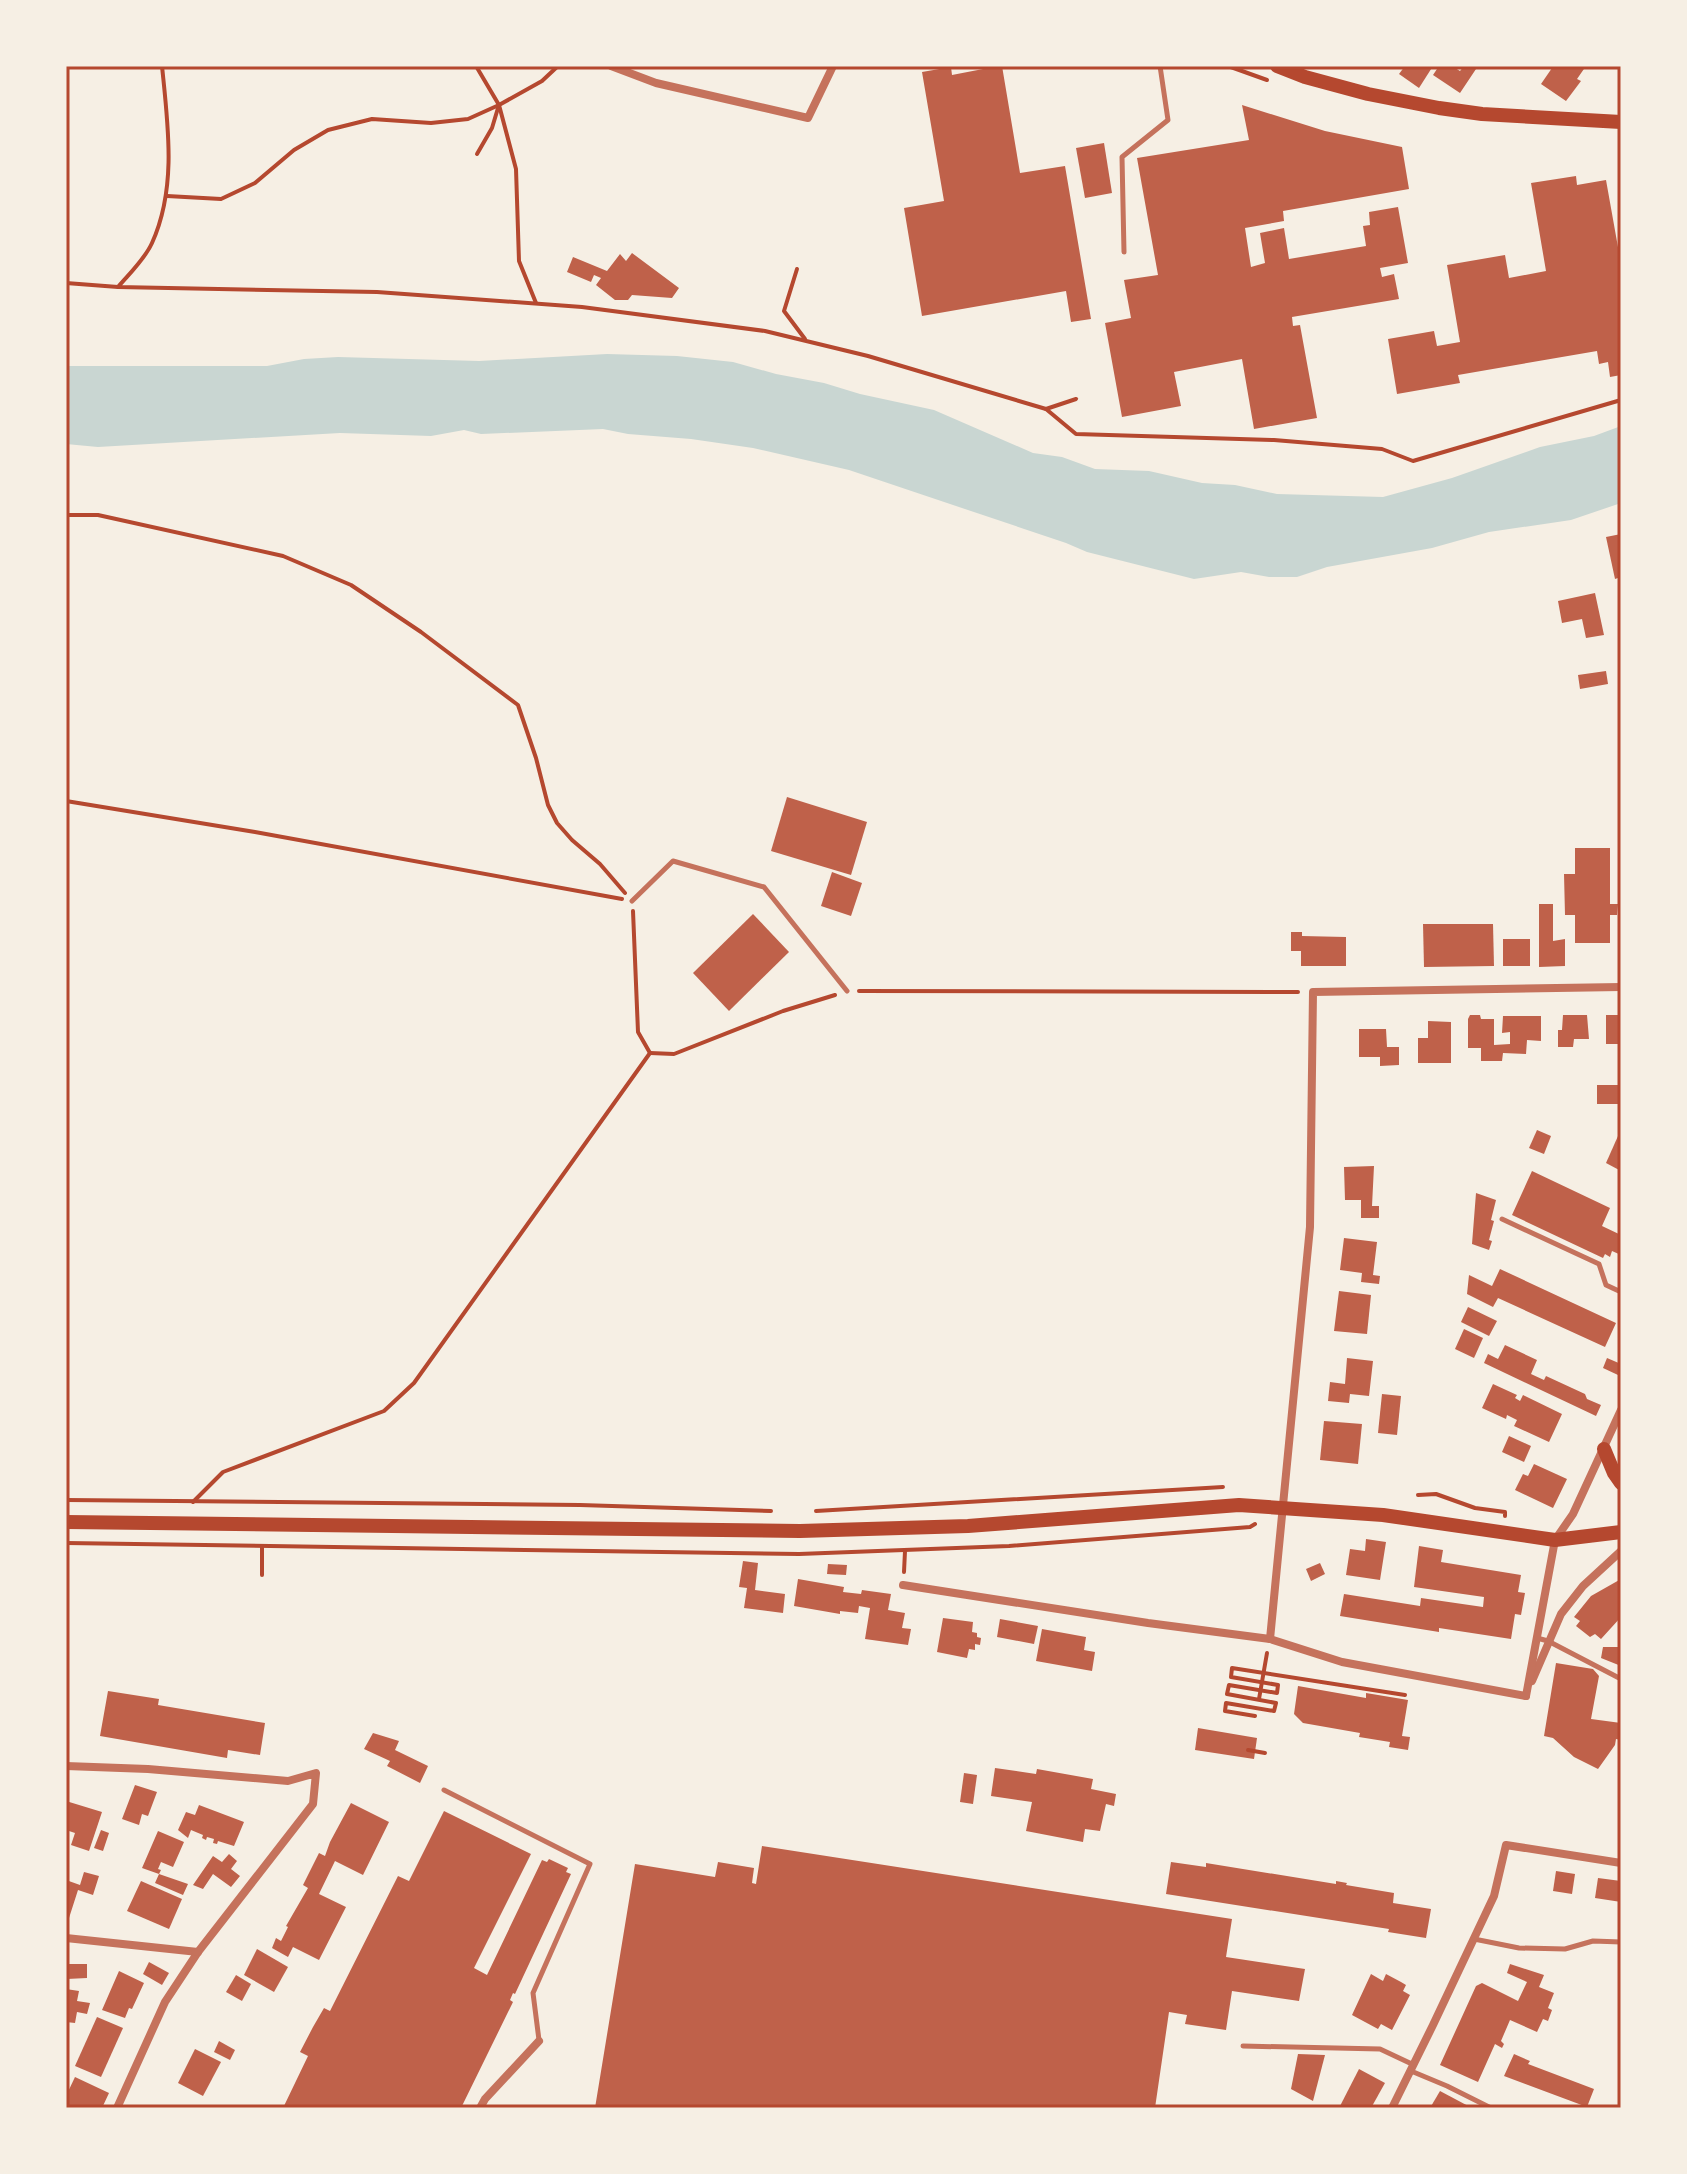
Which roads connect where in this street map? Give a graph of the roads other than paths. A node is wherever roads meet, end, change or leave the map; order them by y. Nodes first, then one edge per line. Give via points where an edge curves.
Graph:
1 (611, 66) edge
2 (833, 66) edge
3 (1160, 66) edge
4 (1277, 66) edge
5 (1621, 122) edge
6 (1124, 252) dead end
7 (632, 901) road end
8 (1621, 987) edge
9 (847, 991) road end
10 (1502, 1219) dead end
11 (1621, 1292) edge
12 (1621, 1410) edge
13 (1604, 1449) junction
14 (1621, 1483) edge
15 (1284, 1508) junction
16 (66, 1522) edge
17 (1621, 1532) edge
18 (1555, 1540) junction
19 (1621, 1551) edge
20 (903, 1585) road end
21 (1536, 1638) junction
22 (1270, 1639) junction
23 (1548, 1641) junction
24 (1621, 1679) edge
25 (1526, 1696) junction
26 (66, 1766) edge
27 (444, 1790) dead end
28 (1621, 1863) edge
29 (66, 1938) edge
30 (1473, 1939) junction
31 (1621, 1942) edge
32 (198, 1952) junction
33 (539, 2041) joint
34 (1243, 2046) dead end
35 (1412, 2068) junction
36 (117, 2108) edge
37 (480, 2108) edge
38 (1392, 2108) edge
39 (1491, 2108) edge

1 - 2 street via 656,83 808,118
3 - 6 lane via 1168,120 1122,157
4 - 5 main road via 1368,94 1439,108
7 - 9 lane via 673,861 764,887
8 - 15 street via 1313,992 1310,1227
10 - 11 lane via 1599,1264 1606,1285
12 - 13 street
13 - 14 main road
13 - 18 street
15 - 16 main road via 1239,1505 968,1526 800,1531
15 - 18 main road via 1383,1515
15 - 22 street
17 - 18 main road
18 - 21 street
19 - 23 street via 1583,1586
20 - 22 street
21 - 23 lane
21 - 25 street
22 - 25 street via 1342,1662
23 - 24 lane
23 - 25 street
26 - 32 street via 288,1781 316,1773 313,1804
27 - 33 lane via 590,1864 533,1993
28 - 30 street via 1506,1845 1494,1896
29 - 32 street
30 - 31 lane via 1565,1949 1593,1941
30 - 35 street
32 - 36 street via 165,2002
33 - 37 street
34 - 35 lane via 1380,2049
35 - 38 street
35 - 39 lane

